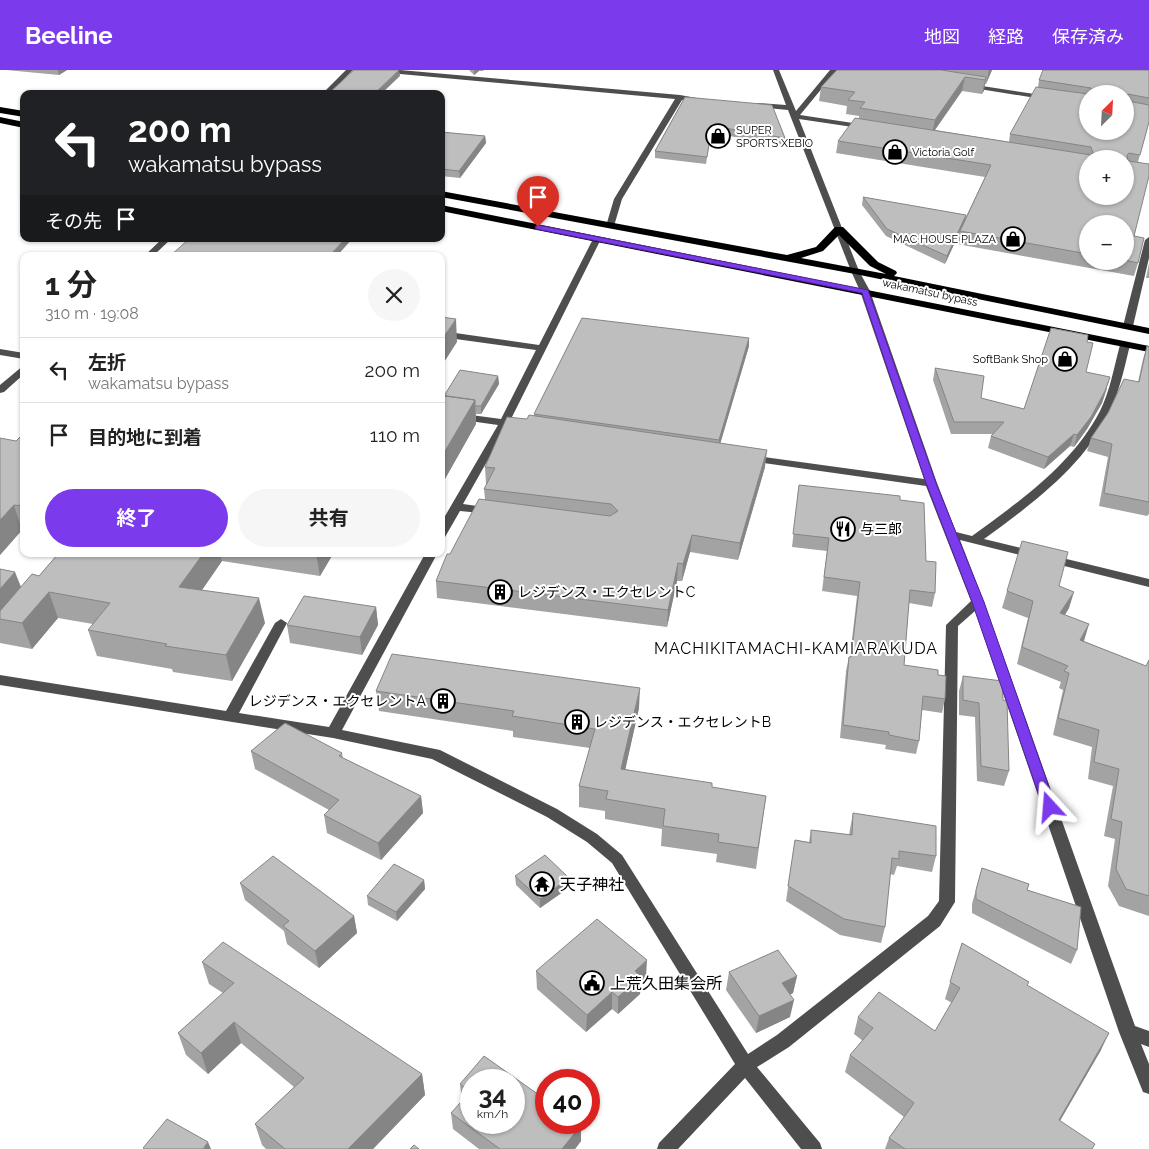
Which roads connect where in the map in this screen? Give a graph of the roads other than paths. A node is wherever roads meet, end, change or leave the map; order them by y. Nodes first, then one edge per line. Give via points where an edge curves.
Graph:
1 (350, 70) edge
2 (378, 70) edge
3 (776, 70) edge
4 (834, 70) edge
5 (961, 84) edge
6 (329, 90) edge
7 (680, 98) junction
8 (1058, 99) edge
9 (709, 100) edge
10 (748, 104) edge
11 (0, 110) edge
12 (793, 112) junction
13 (20, 113) edge
14 (0, 120) edge
15 (20, 124) edge
16 (872, 128) edge
17 (445, 195) edge
18 (445, 209) edge
19 (610, 226) junction
20 (839, 229) junction
21 (597, 239) junction
22 (1149, 240) edge
23 (164, 242) edge
24 (153, 252) edge
25 (766, 255) junction
26 (855, 271) junction
27 (919, 284) junction
28 (865, 292) junction
29 (1128, 326) junction
30 (1149, 331) edge
31 (445, 335) edge
32 (1125, 345) junction
33 (541, 348) junction
34 (1149, 349) edge
35 (0, 352) edge
36 (20, 355) edge
37 (20, 372) edge
38 (0, 390) edge
39 (445, 415) edge
40 (504, 423) junction
41 (533, 427) edge
42 (737, 456) edge
43 (931, 483) junction
44 (456, 507) junction
45 (504, 513) edge
46 (445, 527) edge
47 (952, 535) junction
48 (976, 540) junction
49 (429, 557) edge
50 (1149, 583) edge
51 (978, 602) junction
52 (281, 623) dead end
53 (0, 680) edge
54 (230, 717) junction
55 (333, 733) junction
56 (1128, 1032) junction
57 (1149, 1039) edge
58 (744, 1065) junction
59 (1149, 1086) edge
60 (666, 1149) edge
61 (813, 1149) edge

1 - 6 street
2 - 7 street
3 - 12 street
4 - 12 street
5 - 8 street
7 - 9 street
7 - 19 street via 618,199
10 - 12 street
11 - 13 highway
12 - 16 street
12 - 20 street
14 - 15 highway
17 - 19 highway, wakamatsu bypass
18 - 21 highway, wakamatsu bypass
19 - 25 highway, wakamatsu bypass
20 - 25 highway via 817,251 791,256
20 - 26 street
20 - 27 highway via 874,264
21 - 28 highway, wakamatsu bypass
21 - 33 street
22 - 29 street
23 - 24 street
25 - 26 highway, wakamatsu bypass
26 - 27 highway, wakamatsu bypass
26 - 28 street
27 - 29 highway, wakamatsu bypass
28 - 32 highway, wakamatsu bypass
28 - 43 street
29 - 30 highway, wakamatsu bypass
31 - 33 street
32 - 34 highway, wakamatsu bypass
32 - 48 street via 1106,410 1076,456 1036,494
33 - 40 street
35 - 36 street
37 - 38 street
39 - 40 street
40 - 41 street
40 - 44 street
42 - 43 street
43 - 47 street
44 - 45 street
44 - 46 street
47 - 48 street
47 - 51 street
48 - 50 street
49 - 55 street
51 - 56 street
51 - 58 street via 952,625 947,902 934,921 783,1041
52 - 54 street
53 - 54 street
54 - 55 street
55 - 58 street via 435,754 552,813 592,838 617,859
56 - 57 street
56 - 59 street
58 - 60 street
58 - 61 street

